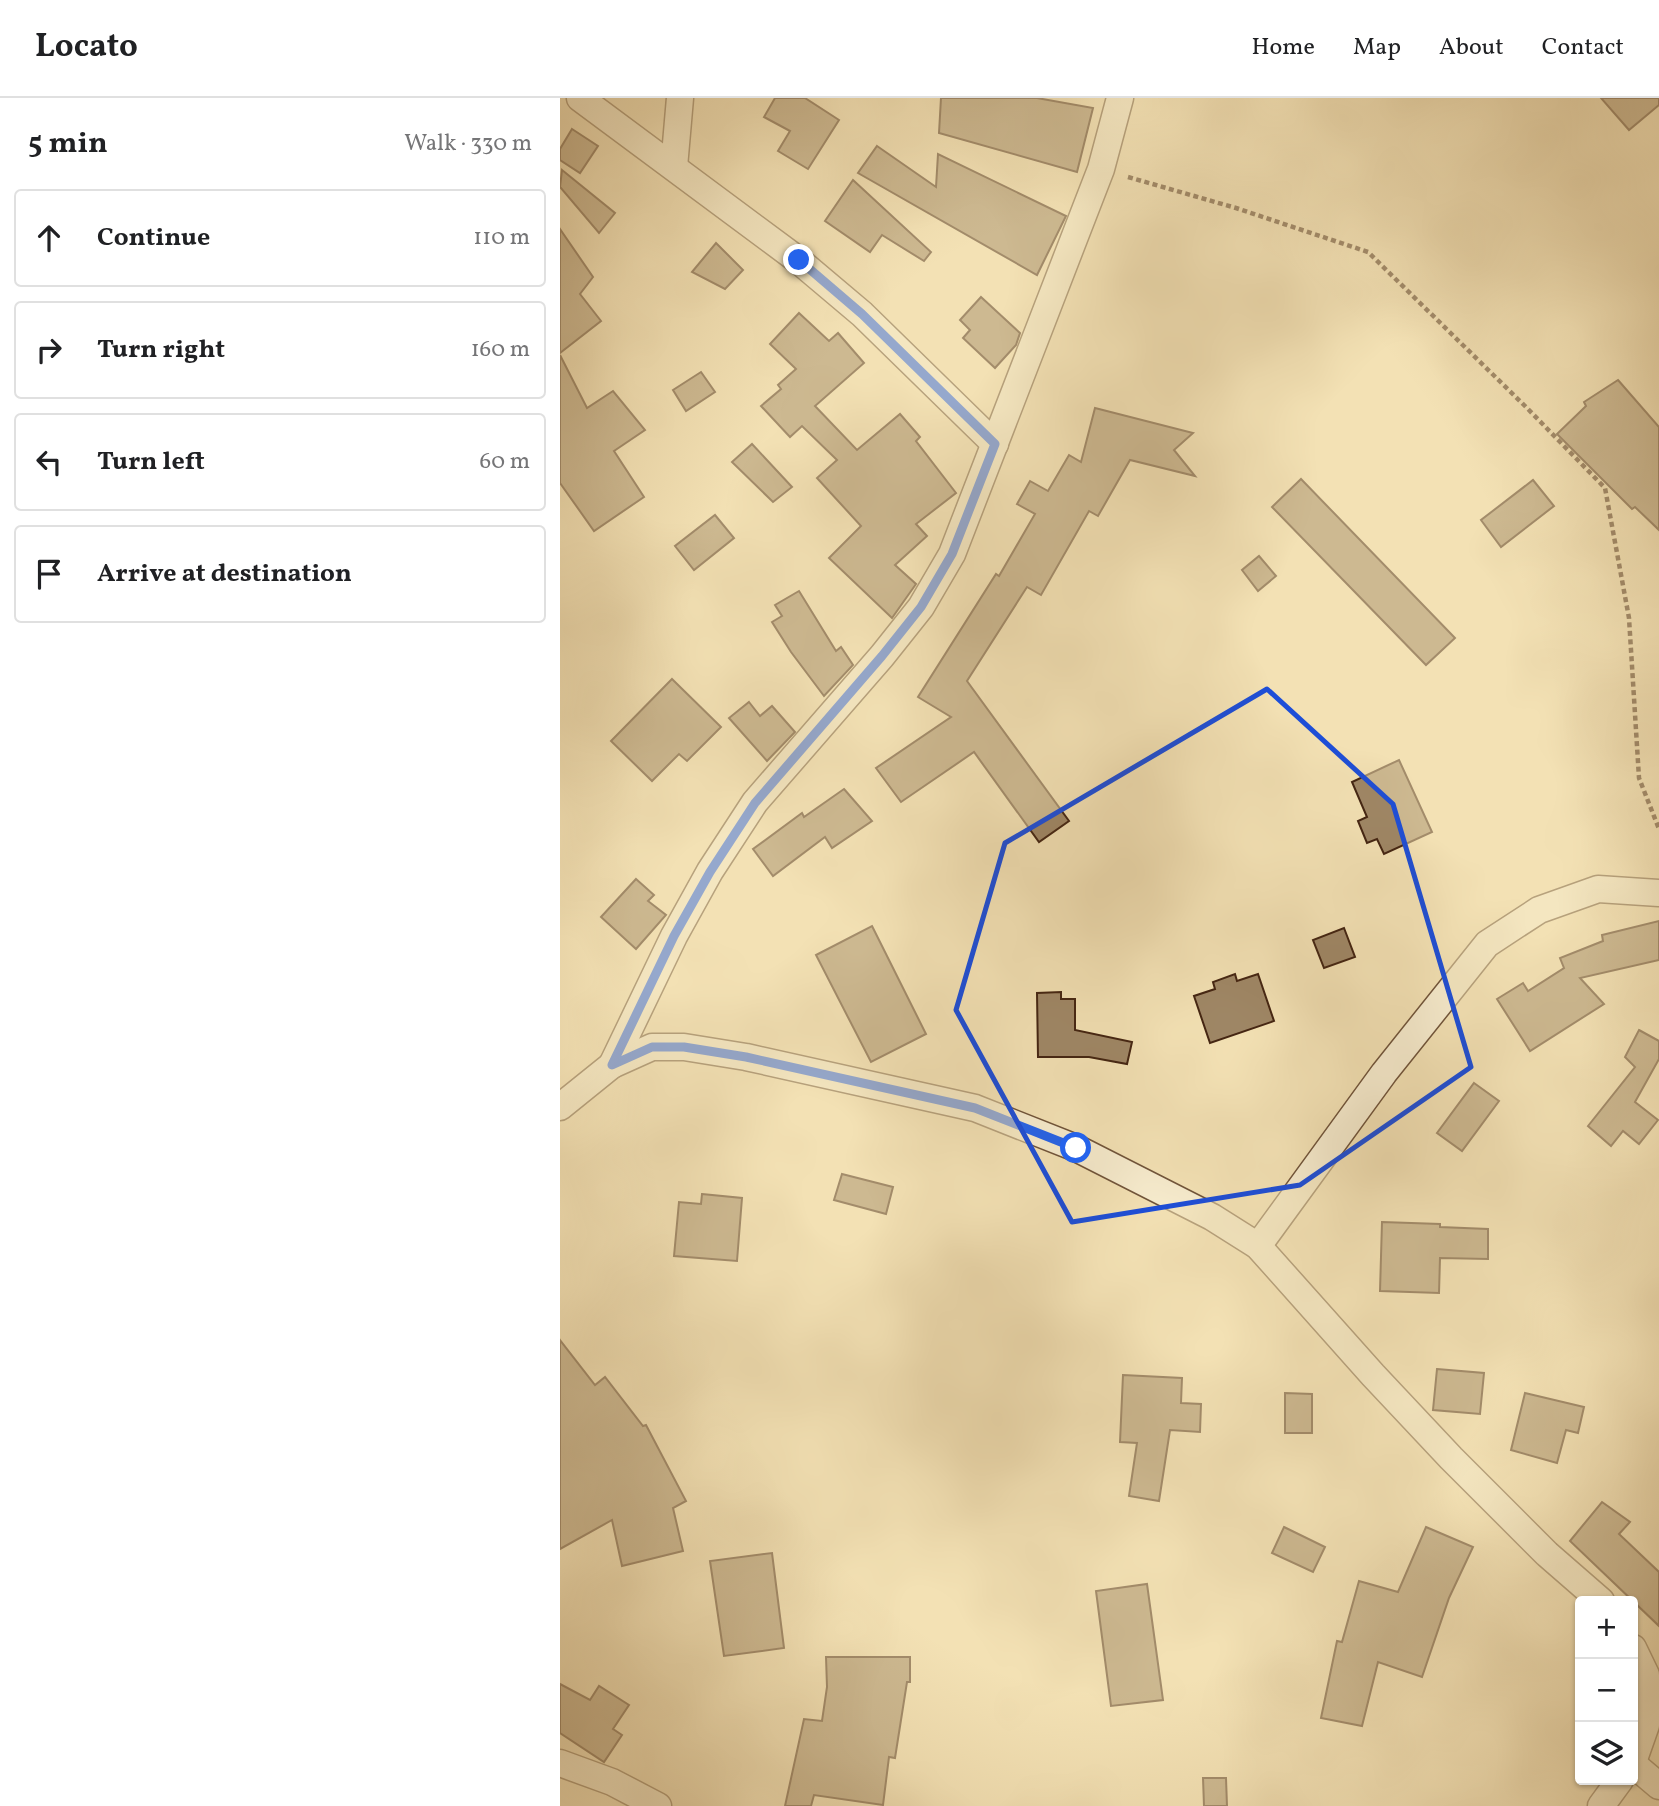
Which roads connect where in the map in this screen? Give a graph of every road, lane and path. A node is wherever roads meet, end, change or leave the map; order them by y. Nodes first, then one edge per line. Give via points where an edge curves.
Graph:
1 (580, 98) edge
2 (680, 98) edge
3 (1121, 98) edge
4 (674, 167) junction
5 (1101, 169) junction
6 (995, 444) junction
7 (1659, 829) edge
8 (1659, 893) edge
9 (612, 1065) junction
10 (560, 1107) edge
11 (1258, 1246) junction
12 (1595, 1596) edge
13 (1638, 1658) edge
14 (1638, 1748) edge
15 (560, 1763) edge
16 (1638, 1767) edge
17 (1616, 1785) edge
18 (1659, 1786) edge
19 (658, 1806) edge
20 (1601, 1806) edge

1 - 4 street
2 - 4 street
3 - 5 street
4 - 6 street via 799,260 862,314
5 - 6 street
5 - 7 path via 1368,252 1605,488 1629,618 1639,778
6 - 9 street via 952,554 921,607 755,803 680,926
8 - 11 street via 1598,889 1539,910 1487,944 1384,1073
9 - 10 street
9 - 11 street via 652,1047 684,1047 975,1108 1076,1148 1212,1217
11 - 12 street via 1451,1458
13 - 14 street via 1646,1675 1646,1725
15 - 19 street
16 - 18 street
17 - 20 street

